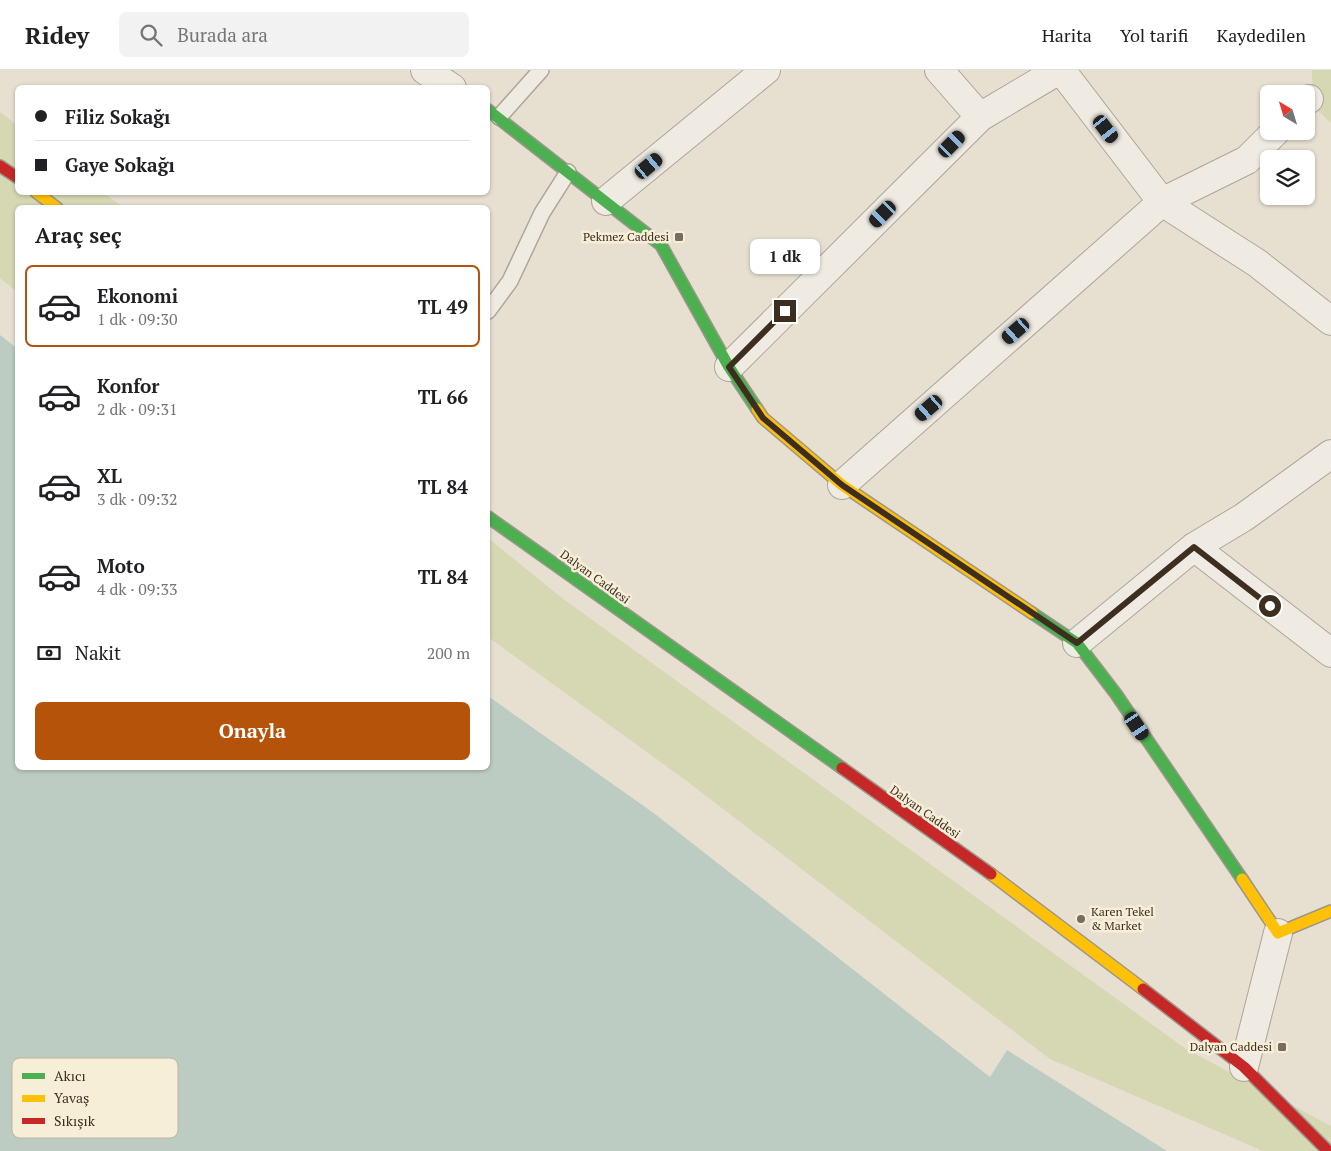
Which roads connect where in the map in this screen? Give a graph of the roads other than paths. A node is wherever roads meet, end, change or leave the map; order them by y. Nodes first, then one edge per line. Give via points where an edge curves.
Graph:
1 (425, 70) edge
2 (541, 70) edge
3 (766, 70) edge
4 (939, 70) edge
5 (1060, 70) edge
6 (448, 85) edge
7 (493, 114) edge
8 (980, 117) junction
9 (1267, 140) edge
10 (0, 166) edge
11 (568, 172) junction
12 (15, 176) edge
13 (40, 195) edge
14 (606, 202) junction
15 (1162, 202) junction
16 (53, 205) edge
17 (490, 307) edge
18 (1331, 321) edge
19 (729, 367) junction
20 (1331, 454) edge
21 (842, 485) junction
22 (490, 518) edge
23 (1194, 547) junction
24 (1077, 643) junction
25 (1331, 653) edge
26 (1331, 912) edge
27 (1278, 933) junction
28 (1244, 1067) junction
29 (1328, 1151) edge

1 - 6 street
2 - 7 lane
3 - 14 street
4 - 8 street
5 - 8 street
5 - 15 street
7 - 11 street
8 - 19 street
9 - 15 street via 1247,160
10 - 12 street
11 - 14 street
11 - 17 lane via 542,213 510,281
13 - 16 street
14 - 19 street via 661,245
15 - 18 street via 1257,263
15 - 21 street
19 - 21 street via 763,418
20 - 23 street via 1244,517
21 - 24 street
22 - 28 street, Dalyan Caddesi via 1034,904
23 - 24 street
23 - 25 street
24 - 27 street via 1116,694
26 - 27 street
27 - 28 street
28 - 29 street, Dalyan Caddesi

